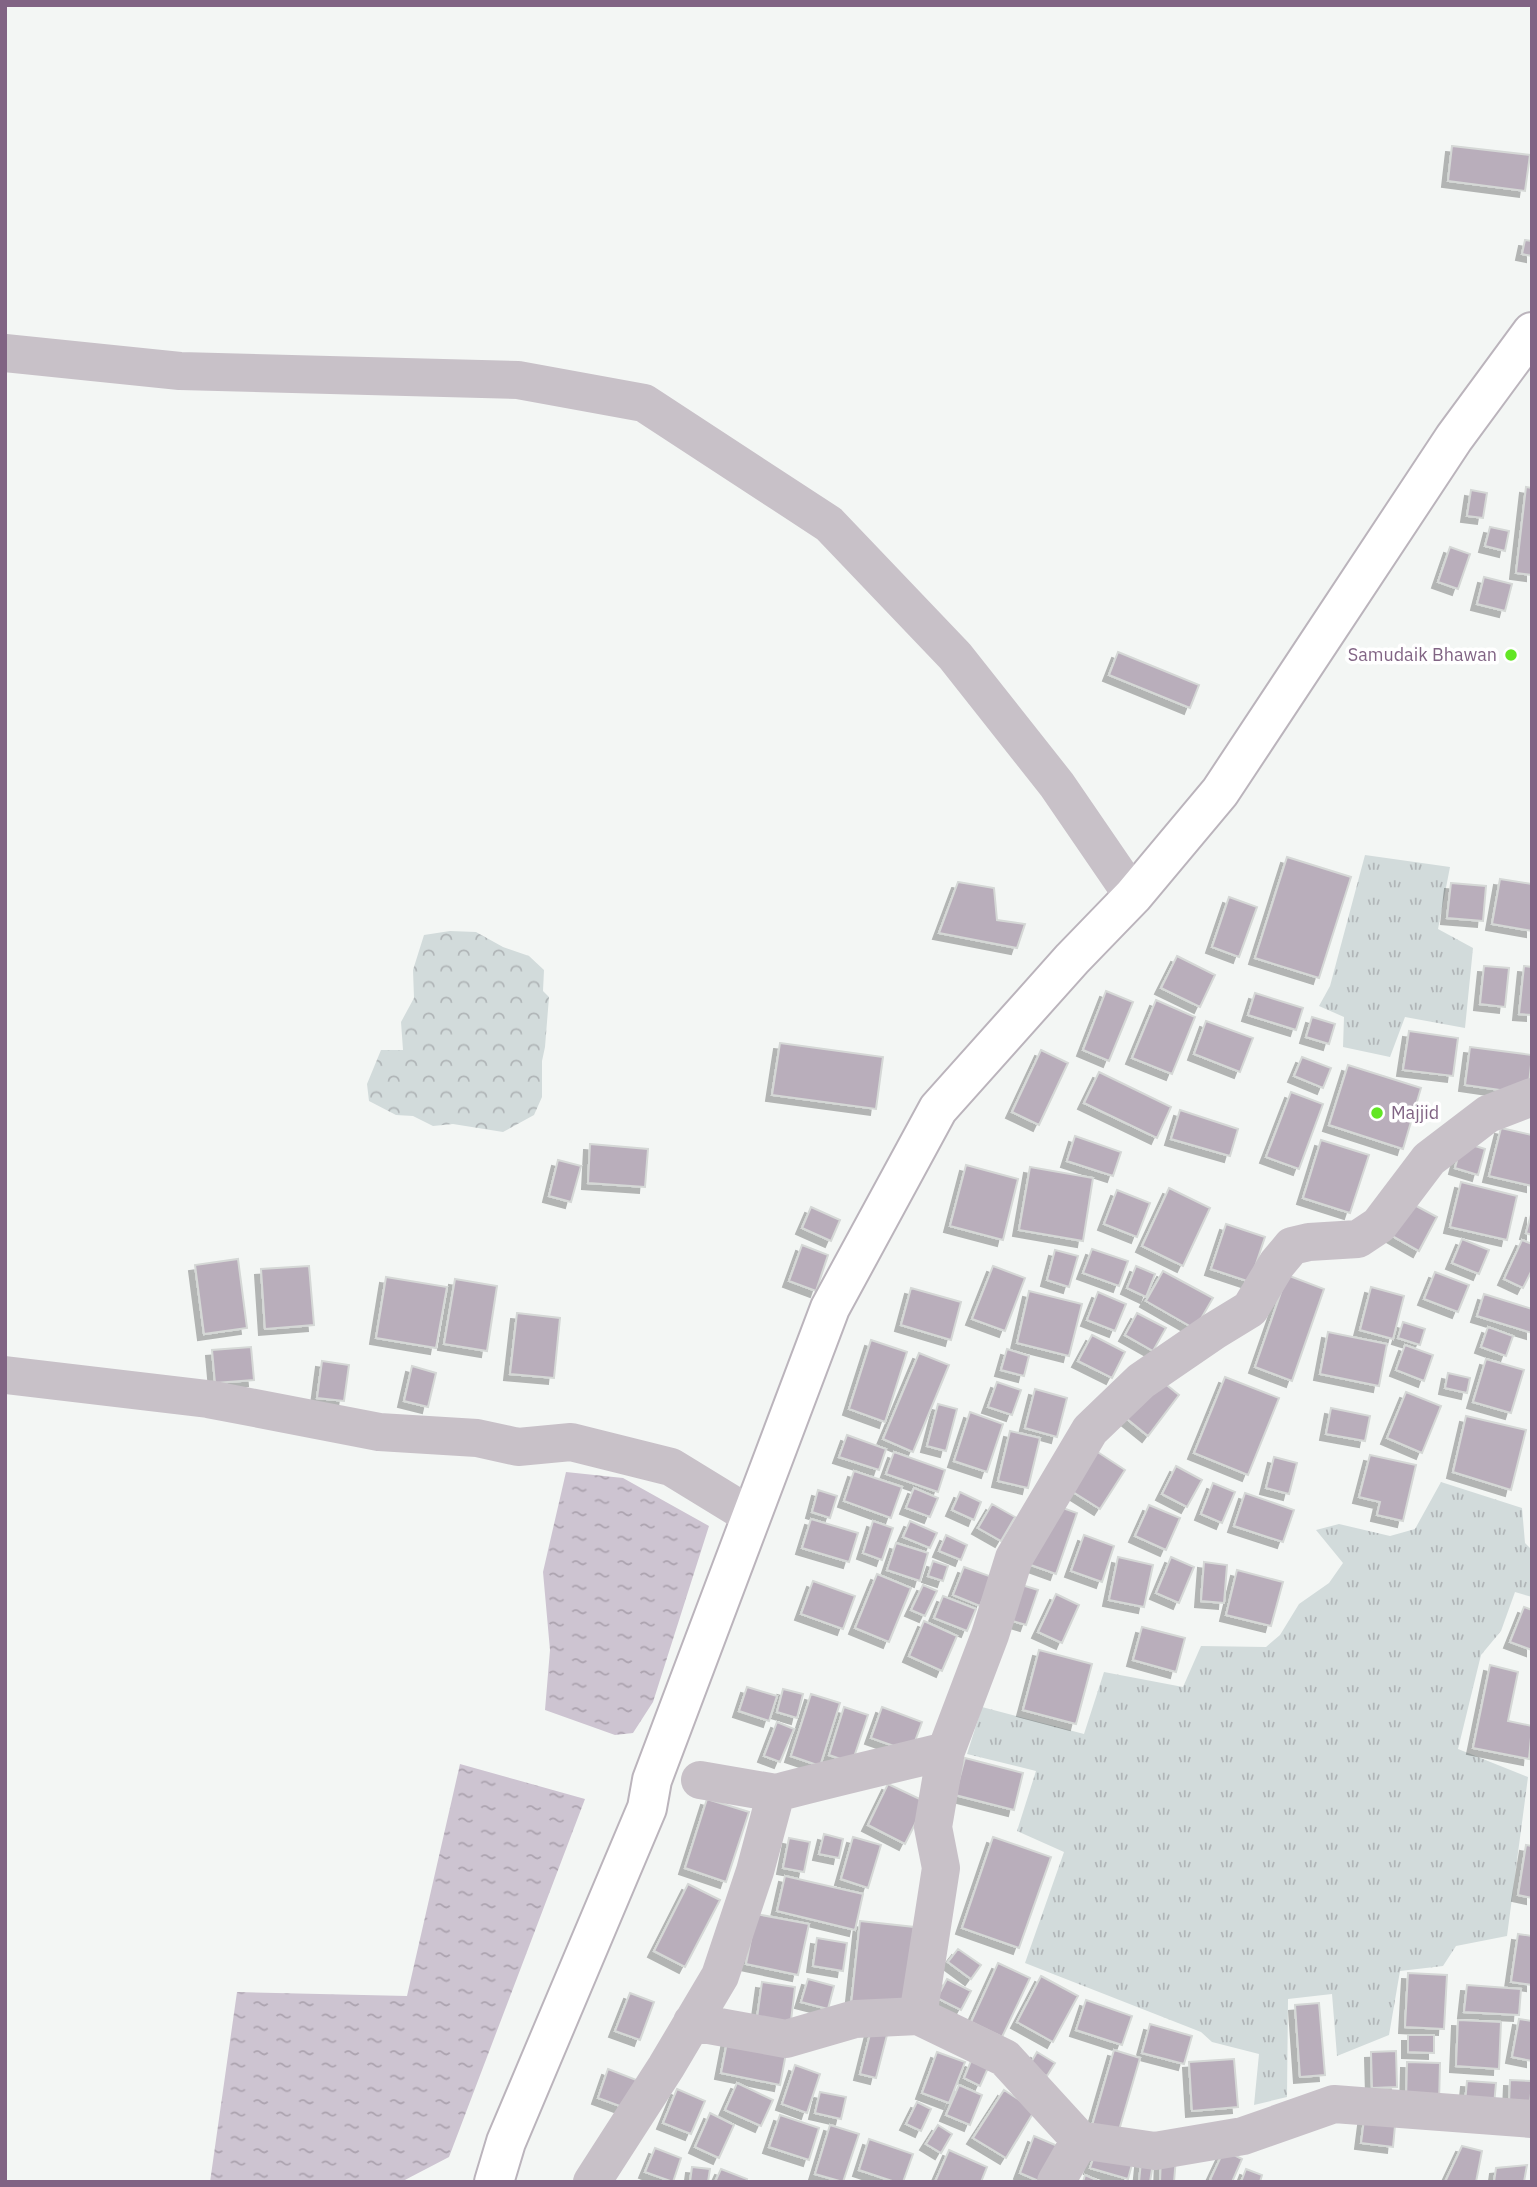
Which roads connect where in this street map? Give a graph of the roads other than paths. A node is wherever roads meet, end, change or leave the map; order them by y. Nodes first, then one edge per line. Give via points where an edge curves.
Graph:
1 (1532, 332) edge
2 (5, 353) edge
3 (1133, 896) junction
4 (1532, 1097) edge
5 (5, 1375) edge
6 (751, 1516) junction
7 (946, 1751) junction
8 (700, 1780) dead end
9 (776, 1793) junction
10 (918, 2016) junction
11 (692, 2022) junction
12 (1532, 2119) edge
13 (1080, 2140) junction
14 (494, 2182) edge
15 (592, 2182) edge
16 (1056, 2182) edge

1 - 3 main road via 1454,438 1220,792
2 - 3 street via 180,371 518,380 644,403 830,524 955,656 1057,785
3 - 6 main road via 938,1109 830,1308
4 - 7 street via 1488,1114 1429,1159 1379,1225 1358,1239 1292,1246 1250,1309 1141,1381 1090,1430 1014,1558
5 - 6 street via 208,1399 379,1432 477,1437 518,1447 571,1442 671,1468
6 - 14 main road via 652,1780 647,1808 506,2142
7 - 9 street
7 - 10 street via 933,1827 941,1868
8 - 9 street
9 - 11 street via 720,1976
10 - 11 street via 855,2020 786,2039
10 - 13 street via 1005,2058
11 - 15 street
12 - 13 street via 1334,2104 1243,2136 1155,2151
13 - 16 street

